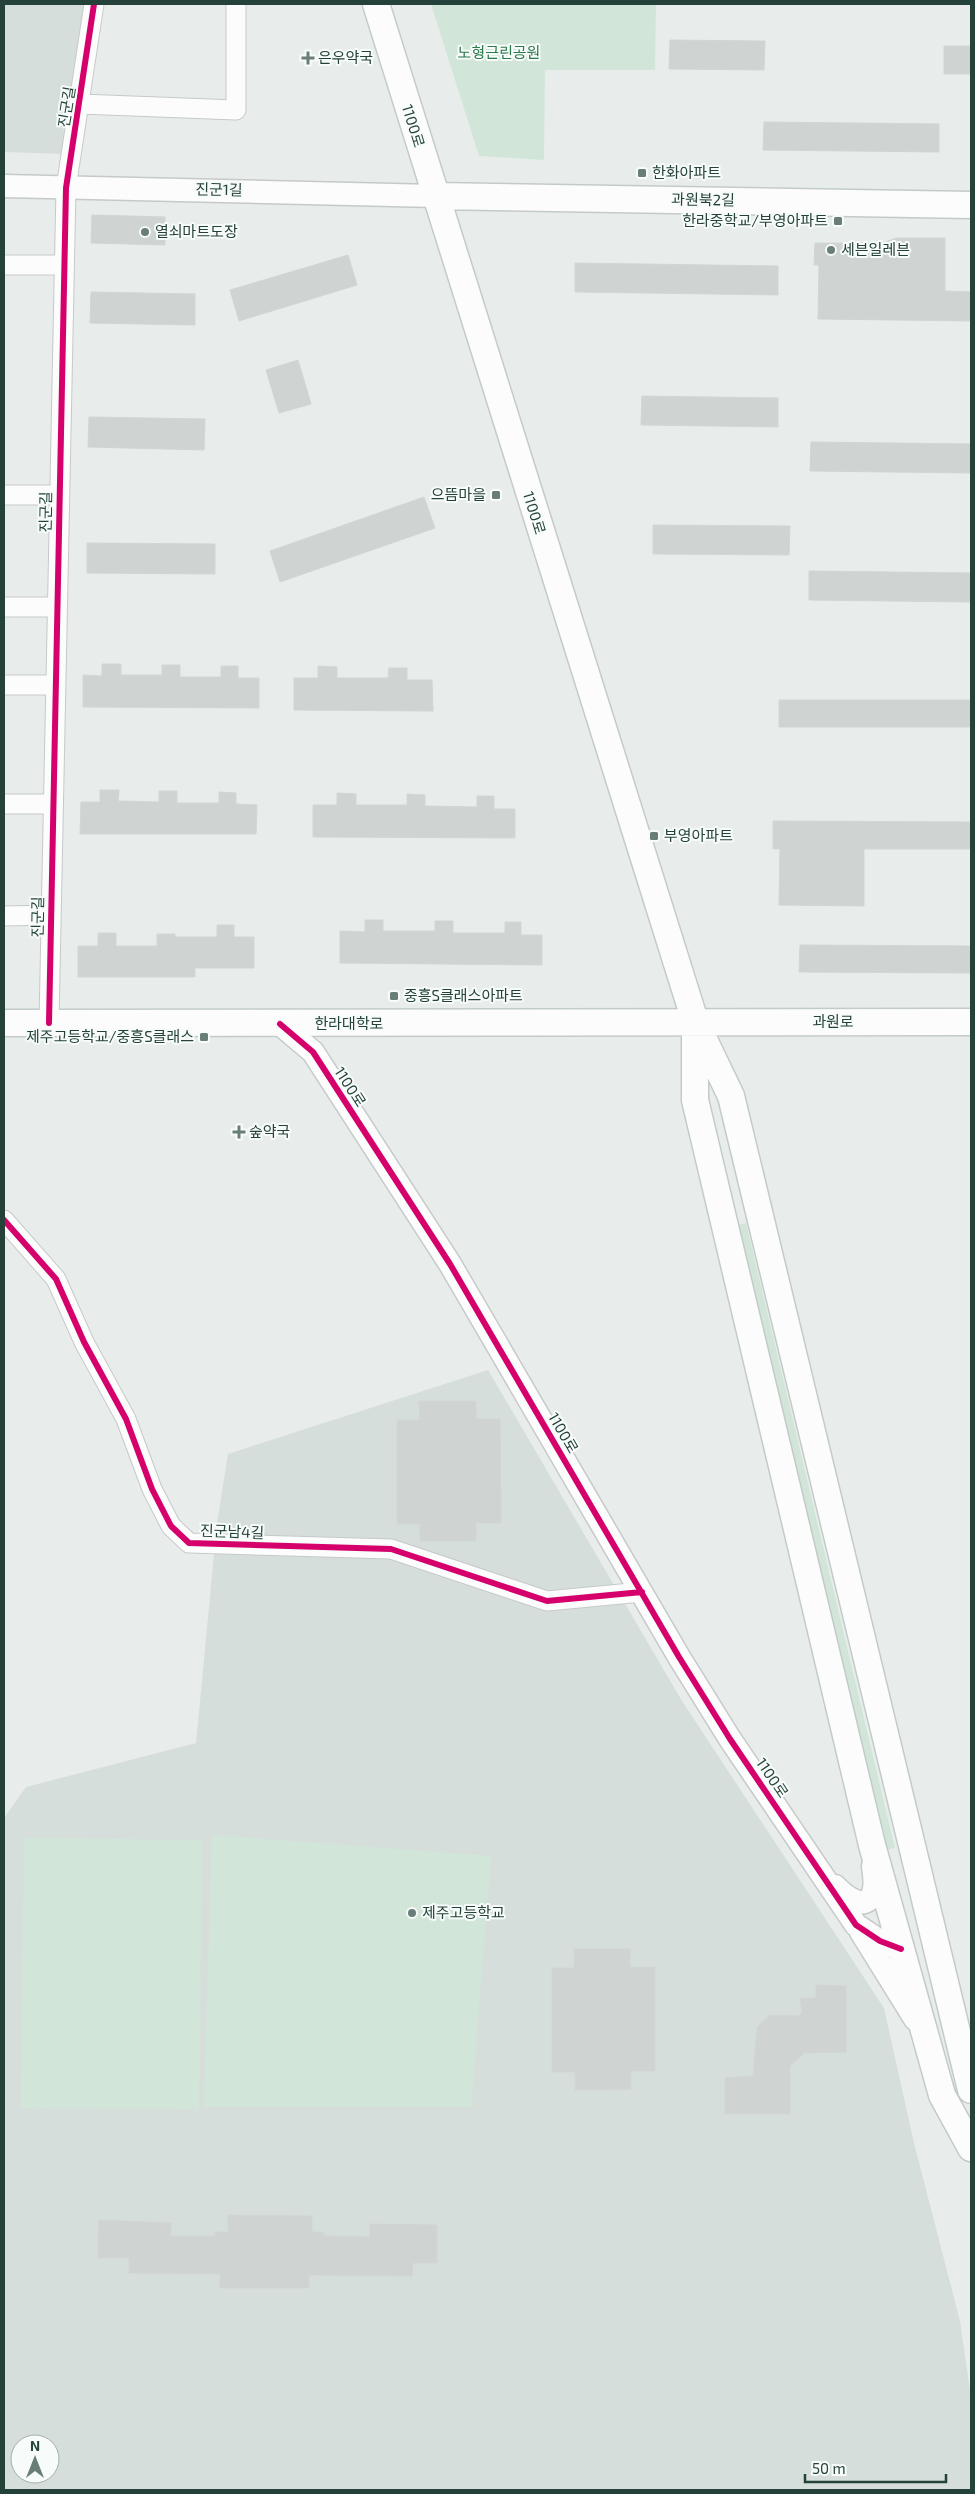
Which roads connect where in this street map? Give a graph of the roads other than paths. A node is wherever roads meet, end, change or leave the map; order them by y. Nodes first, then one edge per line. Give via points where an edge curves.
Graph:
1 (94, 4) edge
2 (236, 4) edge
3 (376, 4) edge
4 (80, 104) junction
5 (4, 186) edge
6 (66, 188) junction
7 (435, 196) junction
8 (971, 205) edge
9 (4, 265) edge
10 (64, 265) junction
11 (4, 495) edge
12 (59, 495) junction
13 (4, 606) edge
14 (57, 607) junction
15 (4, 685) edge
16 (55, 685) junction
17 (4, 804) edge
18 (53, 804) junction
19 (51, 915) junction
20 (4, 916) edge
21 (695, 1021) junction
22 (971, 1022) edge
23 (4, 1023) edge
24 (49, 1023) junction
25 (280, 1024) junction
26 (4, 1220) edge
27 (642, 1592) junction
28 (872, 1845) junction
29 (814, 1863) junction
30 (856, 1925) junction
31 (934, 1940) junction
32 (901, 1949) junction
33 (926, 2039) junction
34 (971, 2090) edge
35 (971, 2148) edge

1 - 4 street, 진군길
2 - 4 street, 진군길 via 236,110
3 - 7 main road, 1100로
4 - 6 street, 진군길
5 - 6 street, 진군1길
6 - 7 street, 진군1길
6 - 10 street, 진군길
7 - 8 main road, 과원북2길
7 - 21 main road, 1100로
9 - 10 street
10 - 12 street, 진군길
11 - 12 street, 진군길
12 - 14 street, 진군길
13 - 14 street
14 - 16 street, 진군길
15 - 16 street
16 - 18 street, 진군길
17 - 18 street
18 - 19 street, 진군길
19 - 20 street
19 - 24 street, 진군길
21 - 22 main road, 과원로
21 - 25 main road, 한라대학로
21 - 28 main road, 1100로 via 695,1100
21 - 31 main road, 1100로 via 731,1096
23 - 24 main road, 한라대학로
24 - 25 main road, 한라대학로
25 - 27 street, 1100로 via 313,1052 450,1264
26 - 27 street, 진군남4길 via 56,1279 84,1342 126,1419 152,1489 171,1526 189,1543 391,1549 547,1601
27 - 29 street, 1100로 via 730,1739
28 - 29 street via 875,1885 873,1894 863,1901 847,1898
28 - 32 main road, 1100로
29 - 30 street
30 - 32 street via 880,1941
30 - 33 street
31 - 32 main road
31 - 34 main road, 1100로
32 - 33 main road, 1100로
33 - 35 main road, 1100로 via 942,2095

